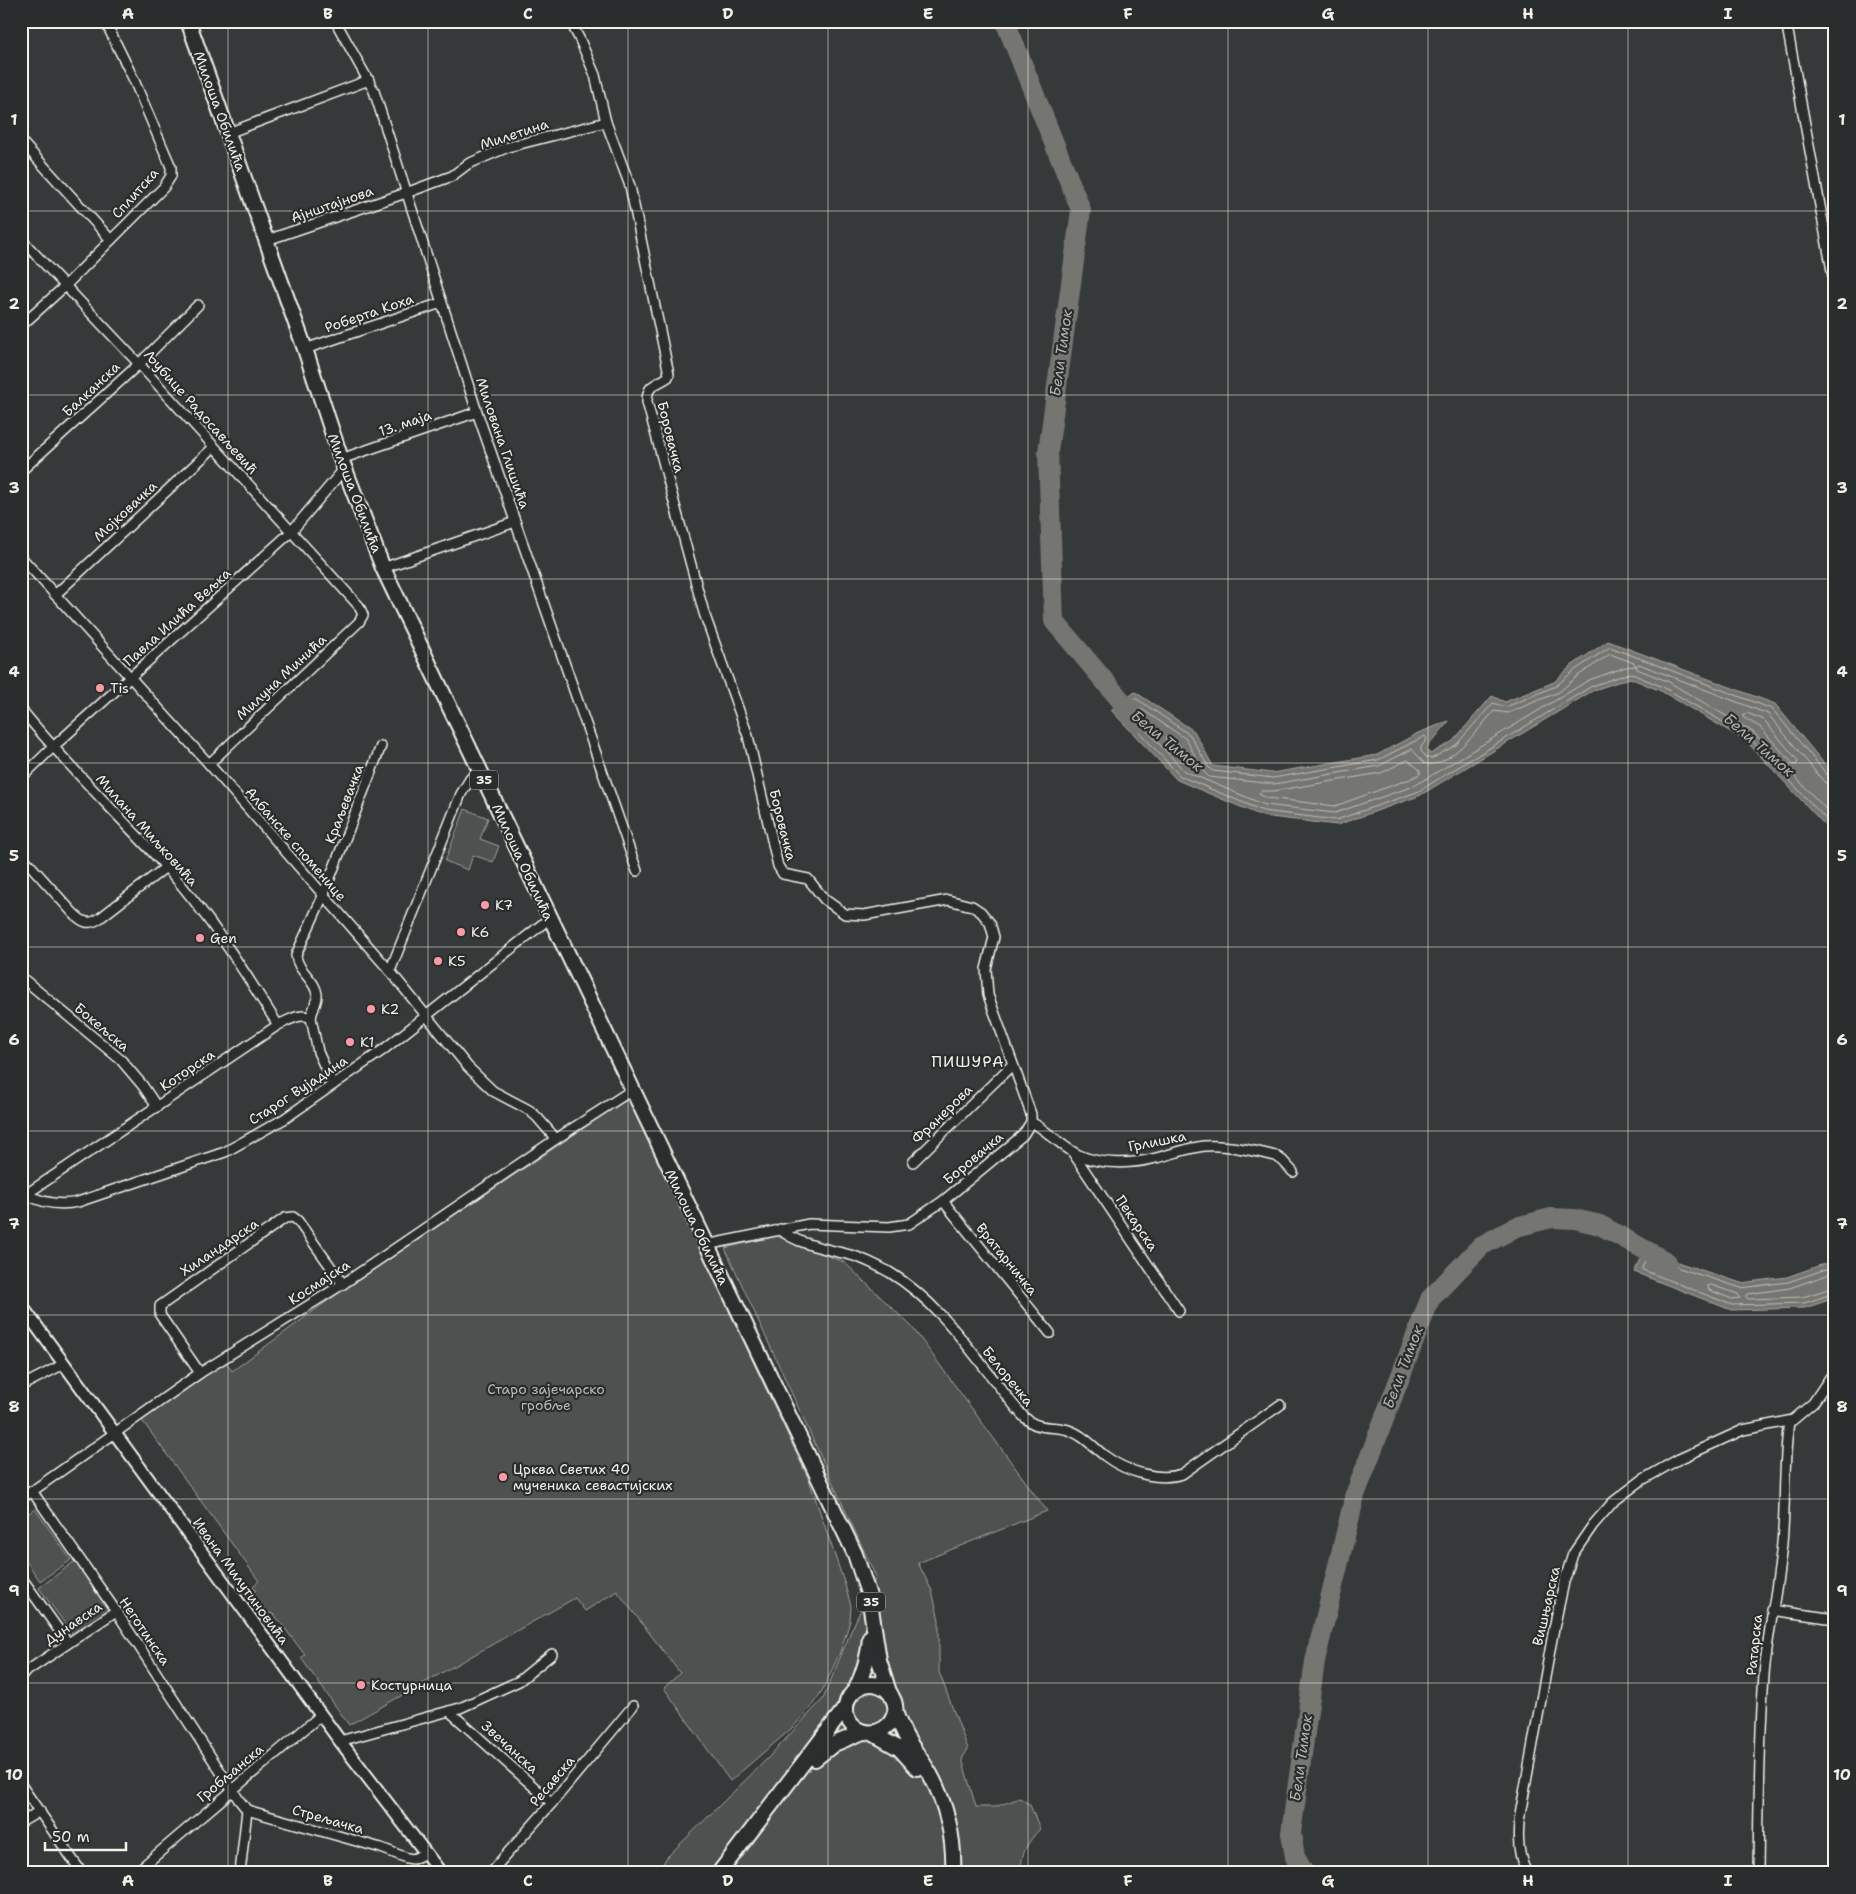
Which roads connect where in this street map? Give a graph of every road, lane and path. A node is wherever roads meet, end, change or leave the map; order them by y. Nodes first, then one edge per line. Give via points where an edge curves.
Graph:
1 (105, 21) edge
2 (570, 21) edge
3 (1786, 21) edge
4 (190, 22) edge
5 (338, 26) dead end
6 (369, 80) junction
7 (606, 122) junction
8 (228, 133) junction
9 (21, 141) edge
10 (406, 193) junction
11 (21, 238) edge
12 (111, 240) junction
13 (267, 240) junction
14 (65, 286) junction
15 (1835, 287) edge
16 (441, 303) junction
17 (198, 305) dead end
18 (21, 326) edge
19 (305, 349) junction
20 (139, 364) junction
21 (477, 412) junction
22 (214, 447) junction
23 (343, 464) junction
24 (21, 471) edge
25 (516, 522) junction
26 (291, 532) junction
27 (21, 557) edge
28 (384, 568) junction
29 (55, 594) junction
30 (359, 606) joint
31 (130, 678) junction
32 (21, 709) edge
33 (381, 746) dead end
34 (52, 748) junction
35 (209, 764) junction
36 (480, 771) junction
37 (21, 778) edge
38 (21, 854) edge
39 (166, 867) junction
40 (637, 871) dead end
41 (323, 896) junction
42 (550, 918) junction
43 (390, 971) junction
44 (21, 977) edge
45 (426, 1015) junction
46 (311, 1018) junction
47 (278, 1025) junction
48 (1012, 1064) junction
49 (333, 1085) junction
50 (632, 1090) junction
51 (157, 1107) junction
52 (1031, 1122) junction
53 (556, 1139) junction
54 (1071, 1151) junction
55 (913, 1162) dead end
56 (1292, 1172) dead end
57 (23, 1196) edge
58 (943, 1201) junction
59 (780, 1229) junction
60 (706, 1244) junction
61 (343, 1284) junction
62 (21, 1305) edge
63 (1179, 1311) dead end
64 (1050, 1333) dead end
65 (64, 1364) junction
66 (1835, 1370) edge
67 (200, 1373) junction
68 (21, 1386) edge
69 (1280, 1405) dead end
70 (1788, 1422) junction
71 (114, 1433) junction
72 (32, 1491) junction
73 (21, 1499) edge
74 (837, 1516) junction
75 (21, 1577) edge
76 (1771, 1610) junction
77 (116, 1611) junction
78 (1835, 1619) edge
79 (68, 1643) junction
80 (552, 1654) dead end
81 (21, 1675) edge
82 (856, 1689) junction
83 (889, 1692) junction
84 (633, 1706) dead end
85 (846, 1707) junction
86 (449, 1711) junction
87 (895, 1712) junction
88 (321, 1715) junction
89 (868, 1733) junction
90 (340, 1741) junction
91 (792, 1780) junction
92 (21, 1784) edge
93 (232, 1788) junction
94 (552, 1803) junction
95 (247, 1810) junction
96 (40, 1811) junction
97 (21, 1822) edge
98 (426, 1853) junction
99 (240, 1872) edge
100 (82, 1873) edge
101 (135, 1873) edge
102 (441, 1873) edge
103 (490, 1873) edge
104 (719, 1873) edge
105 (947, 1873) edge
106 (953, 1873) edge
107 (1527, 1873) edge
108 (1758, 1873) edge

1 - 12 street, Сплитска via 172,172 164,187
2 - 7 street, Боровачка via 595,75
3 - 15 street
4 - 8 main road, Милоша Обилића / 35
5 - 6 street, Милована Глишића
6 - 8 street
6 - 10 street, Милована Глишића
7 - 10 street, Милетина via 508,147 468,164 452,176
7 - 48 street, Боровачка via 630,186 669,367 668,378 647,392 647,402 704,613 748,736 780,870 788,876 808,879 824,899 845,914 864,915 948,900 972,906 980,912 990,924 994,937 986,969 988,995
8 - 13 main road, Милоша Обилића / 35
9 - 12 street
10 - 13 street, Ајнштајнова
10 - 16 street, Милована Глишића
11 - 14 street, Љубице Радосављевић
12 - 14 street, Сплитска
13 - 19 main road, Милоша Обилића / 35
14 - 18 street, Сплитска
14 - 20 street, Љубице Радосављевић
16 - 19 street, Роберта Коха
16 - 21 street, Милована Глишића
17 - 20 street, Балканска
19 - 23 main road, Милоша Обилића / 35
20 - 22 street, Љубице Радосављевић
20 - 24 street, Балканска
21 - 23 street, 13. маја
21 - 25 street, Милована Глишића
22 - 26 street, Љубице Радосављевић
22 - 29 street, Мојковачка
23 - 26 street, Павла Илића Вељка
23 - 28 main road, Милоша Обилића / 35
25 - 28 street
25 - 40 street, Милована Глишића
26 - 30 street, Љубице Радосављевић
26 - 31 street, Павла Илића Вељка
27 - 29 street, Албанске споменице
28 - 36 main road, Милоша Обилића / 35
29 - 31 street, Албанске споменице
30 - 35 street, Милуна Минића via 362,615 359,622
31 - 34 street, Павла Илића Вељка
31 - 35 street, Албанске споменице
32 - 34 street, Милана Миљковића
33 - 41 street, Краљевачка
34 - 37 street, Павла Илића Вељка
34 - 39 street, Милана Миљковића
35 - 41 street, Албанске споменице
36 - 42 main road, Милоша Обилића / 35
36 - 43 street via 470,779 461,794
38 - 39 street via 73,914 88,923 100,918
39 - 47 street, Милана Миљковића via 223,941
41 - 43 street, Албанске споменице
41 - 46 street, Краљевачка via 296,955 297,963 317,992
42 - 45 street, Старог Вујадина
42 - 50 main road, Милоша Обилића / 35
43 - 45 street, Албанске споменице
44 - 51 street, Бокељска via 116,1056
45 - 49 street, Старог Вујадина
45 - 53 street, Албанске споменице via 482,1082 533,1113
46 - 47 street, Которска via 302,1016
46 - 49 street via 318,1052
47 - 51 street, Которска
48 - 52 street, Боровачка
48 - 55 street, Франерова
49 - 57 street, Старог Вујадина via 251,1138 211,1158 69,1204 42,1202
50 - 53 street, Космајска
50 - 60 main road, Милоша Обилића / 35
51 - 57 street, Которска
52 - 54 street, Грлишка
52 - 58 street, Боровачка via 1023,1135
53 - 61 street, Космајска
54 - 56 street, Грлишка via 1098,1160 1124,1162 1204,1146 1220,1146 1276,1156
54 - 63 street, Пекарска
58 - 59 street, Боровачка via 902,1226 809,1224
58 - 64 street, Вратарничка
59 - 60 street, Боровачка
59 - 69 street, Белоречка via 784,1234 872,1263 911,1287 954,1330 1024,1417 1035,1425 1073,1432 1130,1469 1163,1477 1182,1474
60 - 74 main road, Милоша Обилића / 35
61 - 67 street, Космајска
61 - 67 street, Хиландарска via 298,1221 293,1217 285,1218 162,1303 160,1315
62 - 65 street, Ивана Милутиновића
65 - 68 street
65 - 71 street, Ивана Милутиновића
66 - 70 street, Вишњарска via 1803,1413
67 - 71 street, Космајска
70 - 76 street, Ратарска via 1782,1546
70 - 107 street, Вишњарска via 1743,1430 1642,1480 1613,1502 1573,1554 1554,1628 1517,1833 1519,1852
71 - 72 street, Космајска
71 - 88 street, Ивана Милутиновића
72 - 73 street, Космајска
72 - 77 street, Неготинска
74 - 82 main road, Милоша Обилића / 35 via 861,1586 870,1633 868,1657
74 - 83 main road, Милоша Обилића / 35 via 870,1596 879,1660
75 - 79 street
76 - 78 street
76 - 108 street, Ратарска via 1764,1675
77 - 79 street, Дунавска
77 - 93 street, Неготинска
79 - 81 street, Дунавска
80 - 86 street via 519,1681
82 - 83 main road via 872,1684
82 - 85 main road, 35
83 - 87 main road, 35 via 895,1702
84 - 94 street, Ресавска
85 - 89 main road via 850,1722
85 - 91 main road, 35
86 - 90 street
86 - 94 street, Звечанска
87 - 89 main road, 35 via 888,1727
87 - 106 main road via 940,1796 950,1831
88 - 90 street, Ивана Милутиновића
88 - 93 street, Гробљанска
89 - 91 main road, 35 via 834,1744
89 - 105 main road via 900,1749 923,1778 943,1827
90 - 98 street, Ивана Милутиновића
91 - 104 main road, 35
92 - 96 street
93 - 95 street
93 - 101 street, Гробљанска
94 - 103 street, Ресавска
95 - 98 street, Стрељачка via 407,1858
95 - 99 street
96 - 97 street
96 - 100 street
98 - 102 street, Ивана Милутиновића

